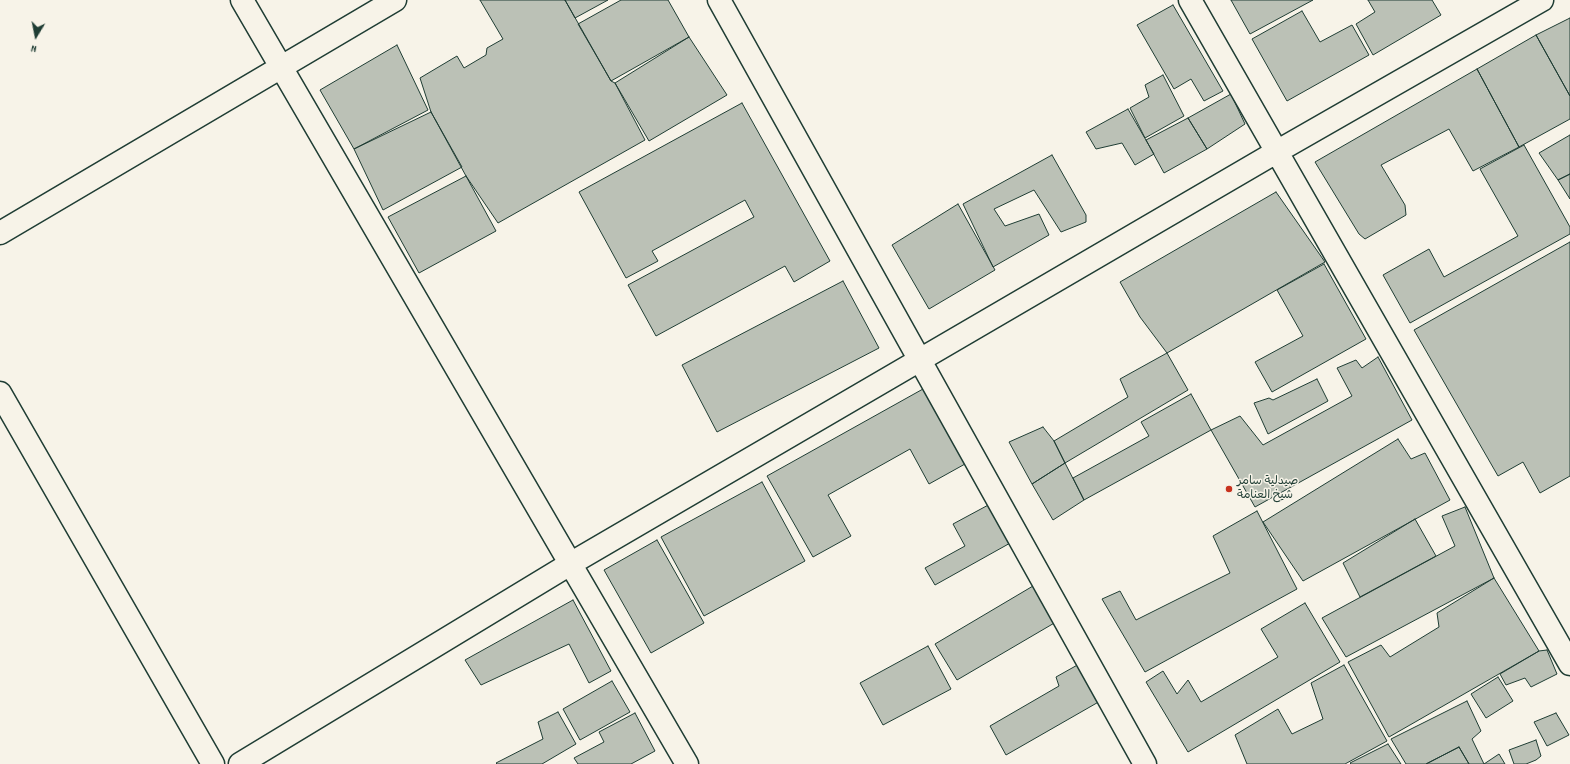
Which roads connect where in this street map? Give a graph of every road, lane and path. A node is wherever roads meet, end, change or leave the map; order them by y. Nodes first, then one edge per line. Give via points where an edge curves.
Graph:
1 (242, 0) edge
2 (395, 0) edge
3 (719, 0) edge
4 (1190, 0) edge
5 (1542, 0) edge
6 (281, 67) junction
7 (1278, 151) junction
8 (0, 233) edge
9 (920, 360) junction
10 (0, 393) edge
11 (570, 564) junction
12 (1570, 664) edge
13 (213, 764) edge
14 (240, 764) edge
15 (686, 764) edge
16 (1145, 764) edge

1 - 6 street
2 - 6 street
3 - 9 street
4 - 7 street
5 - 7 street
6 - 8 street
6 - 11 street
7 - 9 street
7 - 12 street
9 - 11 street
9 - 16 street
10 - 13 street
11 - 14 street
11 - 15 street

